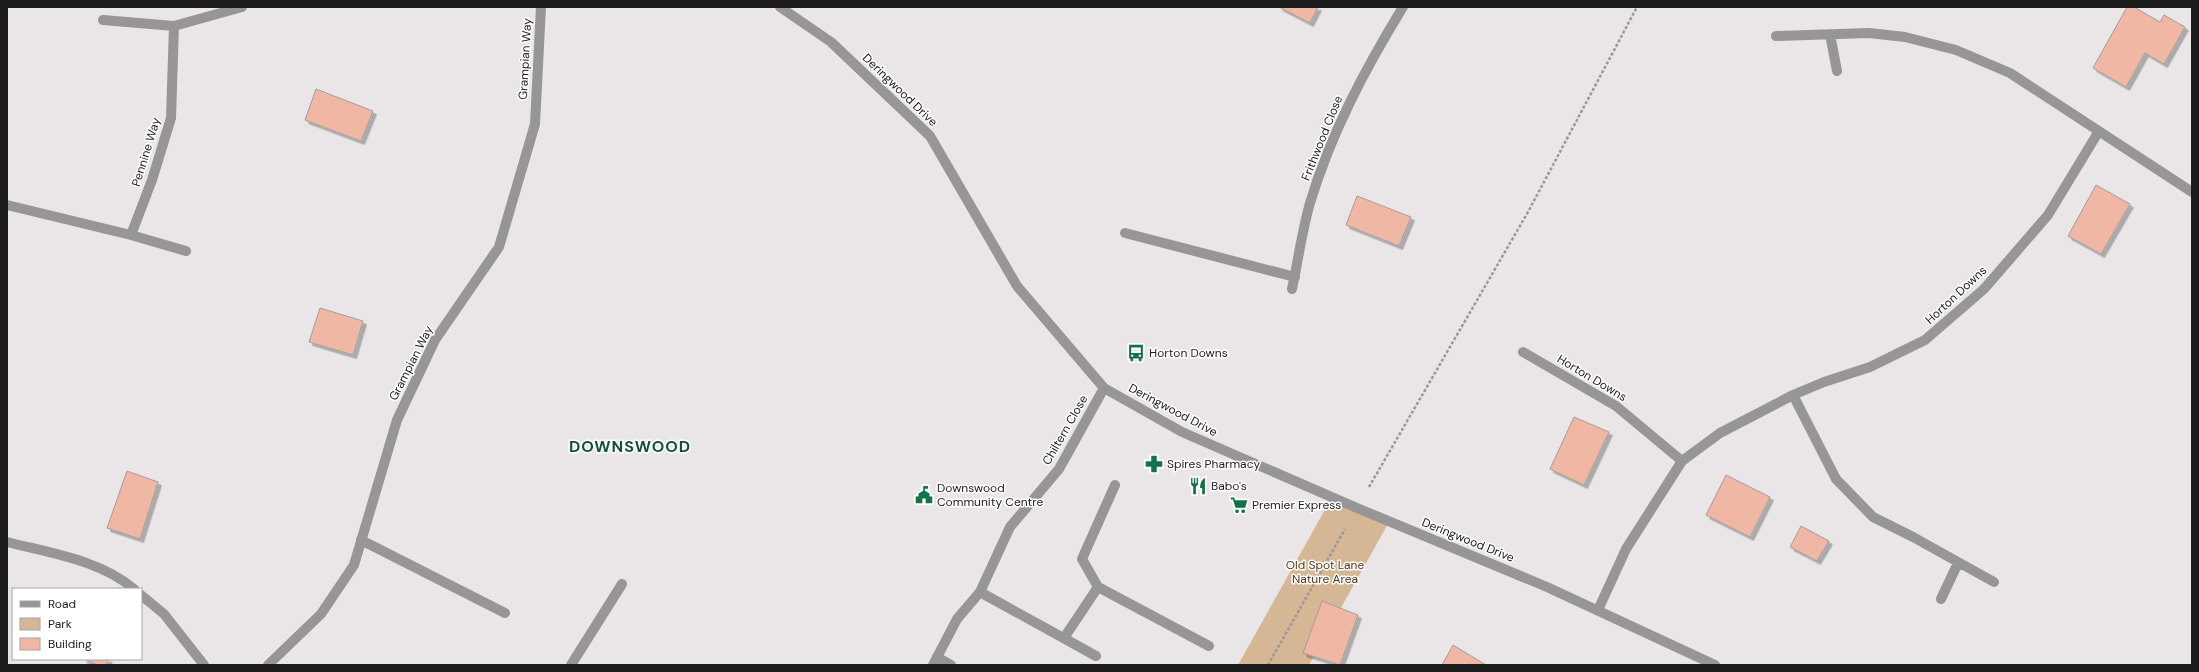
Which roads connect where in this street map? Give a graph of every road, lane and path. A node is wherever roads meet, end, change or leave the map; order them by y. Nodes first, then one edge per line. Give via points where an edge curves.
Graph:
1 (242, 7) edge
2 (541, 7) edge
3 (780, 7) edge
4 (1403, 7) edge
5 (1637, 7) edge
6 (103, 20) dead end
7 (174, 26) junction
8 (1830, 34) junction
9 (1776, 36) dead end
10 (1838, 71) dead end
11 (2099, 131) junction
12 (2192, 192) edge
13 (7, 205) edge
14 (1125, 232) dead end
15 (131, 235) junction
16 (186, 251) dead end
17 (1295, 277) junction
18 (1292, 289) dead end
19 (1523, 352) dead end
20 (1104, 388) junction
21 (1792, 395) junction
22 (1682, 461) junction
23 (1115, 485) dead end
24 (1357, 508) junction
25 (361, 540) junction
26 (7, 542) edge
27 (1958, 563) junction
28 (1994, 582) dead end
29 (622, 584) dead end
30 (1098, 587) junction
31 (133, 588) edge
32 (980, 592) junction
33 (142, 596) edge
34 (1941, 599) dead end
35 (1598, 610) junction
36 (505, 613) dead end
37 (1064, 638) junction
38 (1209, 646) dead end
39 (1096, 656) dead end
40 (935, 661) edge
41 (204, 665) edge
42 (268, 665) edge
43 (571, 665) edge
44 (951, 665) edge
45 (1268, 665) edge
46 (1715, 665) edge

1 - 7 street
2 - 25 street, Grampian Way via 535,124 500,247 435,340 397,420
3 - 20 street, Deringwood Drive via 831,42 930,136 1017,286
4 - 17 street, Frithwood Close via 1344,112 1310,204
5 - 24 path via 1528,212
6 - 7 street
7 - 15 street, Pennine Way via 171,118 152,180
8 - 9 street
8 - 10 street
8 - 11 street via 1869,33 1905,37 1956,50 2010,73
11 - 12 street
11 - 21 street, Horton Downs via 2048,215 1972,300 1925,340 1870,367
13 - 15 street
14 - 17 street
15 - 16 street
17 - 18 street, Frithwood Close
19 - 22 street, Horton Downs via 1616,406
20 - 24 street, Deringwood Drive via 1182,432
20 - 32 street, Chiltern Close via 1059,469 1010,527
21 - 22 street, Horton Downs via 1720,433
21 - 27 street via 1836,479 1873,517
22 - 35 street, Horton Downs via 1626,549
23 - 30 street via 1082,559
24 - 35 street, Deringwood Drive
24 - 45 path
25 - 36 street
25 - 42 street, Grampian Way via 354,565 321,614
26 - 31 street via 76,559 122,578
27 - 28 street
27 - 34 street
29 - 43 street
30 - 37 street
30 - 38 street
32 - 37 street
32 - 40 street, Chiltern Close via 957,619
33 - 41 street via 164,614
35 - 46 street, Deringwood Drive
37 - 39 street
40 - 44 street

